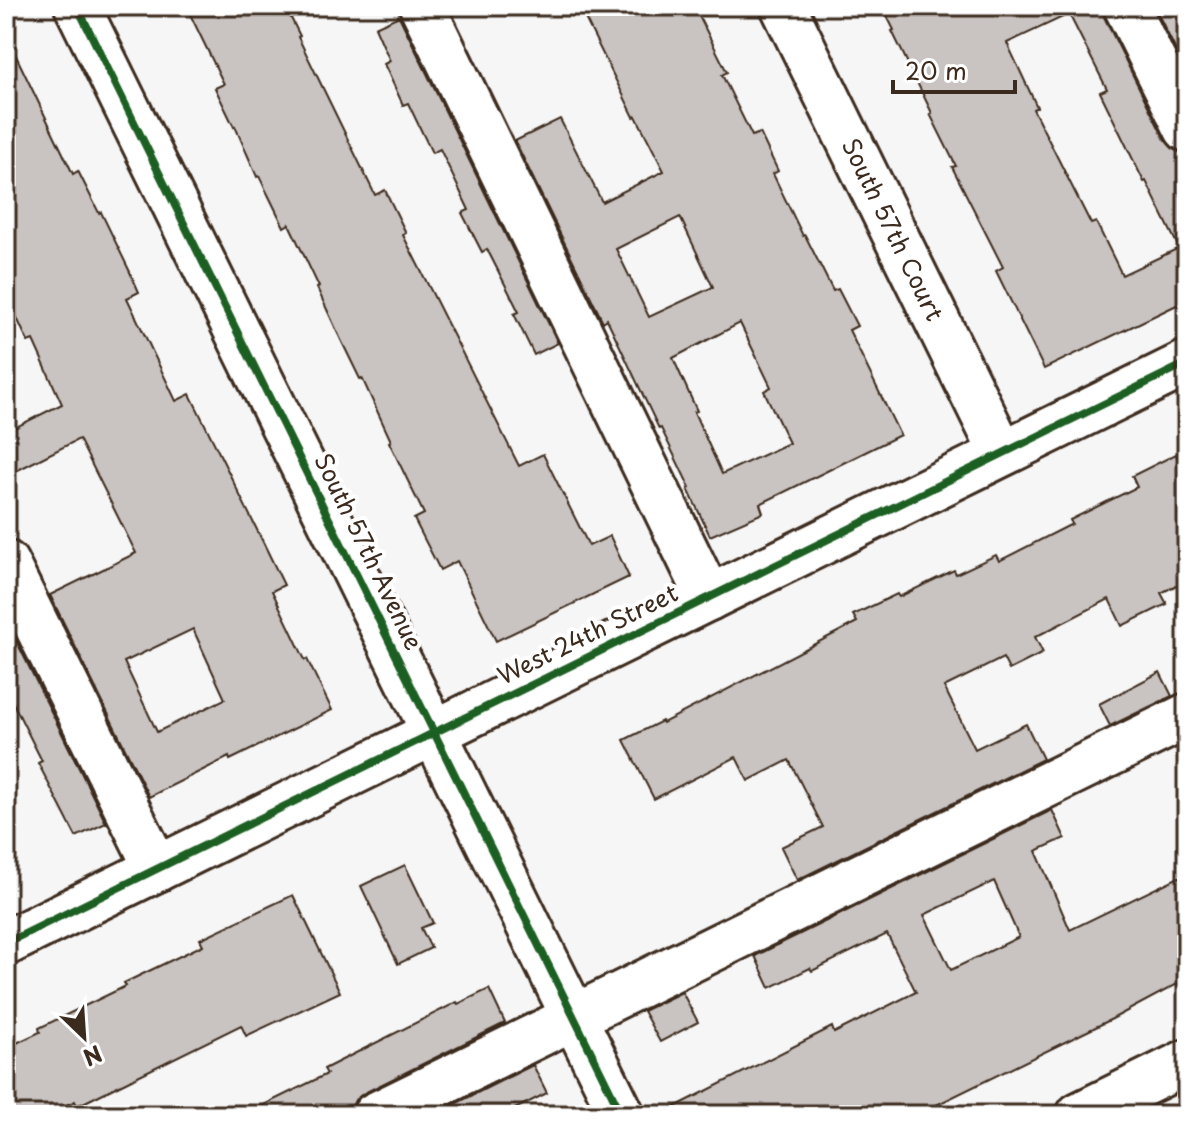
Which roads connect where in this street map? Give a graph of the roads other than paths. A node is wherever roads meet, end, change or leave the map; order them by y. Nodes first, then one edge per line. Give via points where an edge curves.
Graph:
1 (77, 6) edge
2 (422, 6) edge
3 (783, 6) edge
4 (1126, 6) edge
5 (1187, 129) edge
6 (1187, 363) edge
7 (1002, 453) junction
8 (6, 563) edge
9 (709, 598) junction
10 (1187, 716) edge
11 (435, 733) junction
12 (157, 869) junction
13 (6, 943) edge
14 (574, 1017) junction
15 (1187, 1062) edge
16 (1088, 1113) edge
17 (375, 1115) edge
18 (622, 1115) edge

1 - 11 street, South 57th Avenue
2 - 9 street
3 - 7 street, South 57th Court
4 - 5 street
6 - 7 street, West 24th Street
7 - 9 street, West 24th Street
8 - 12 street
9 - 11 street, West 24th Street
10 - 14 street
11 - 12 street, West 24th Street
11 - 14 street, South 57th Avenue
12 - 13 street, West 24th Street
14 - 17 street
14 - 18 street, South 57th Avenue
15 - 16 street

